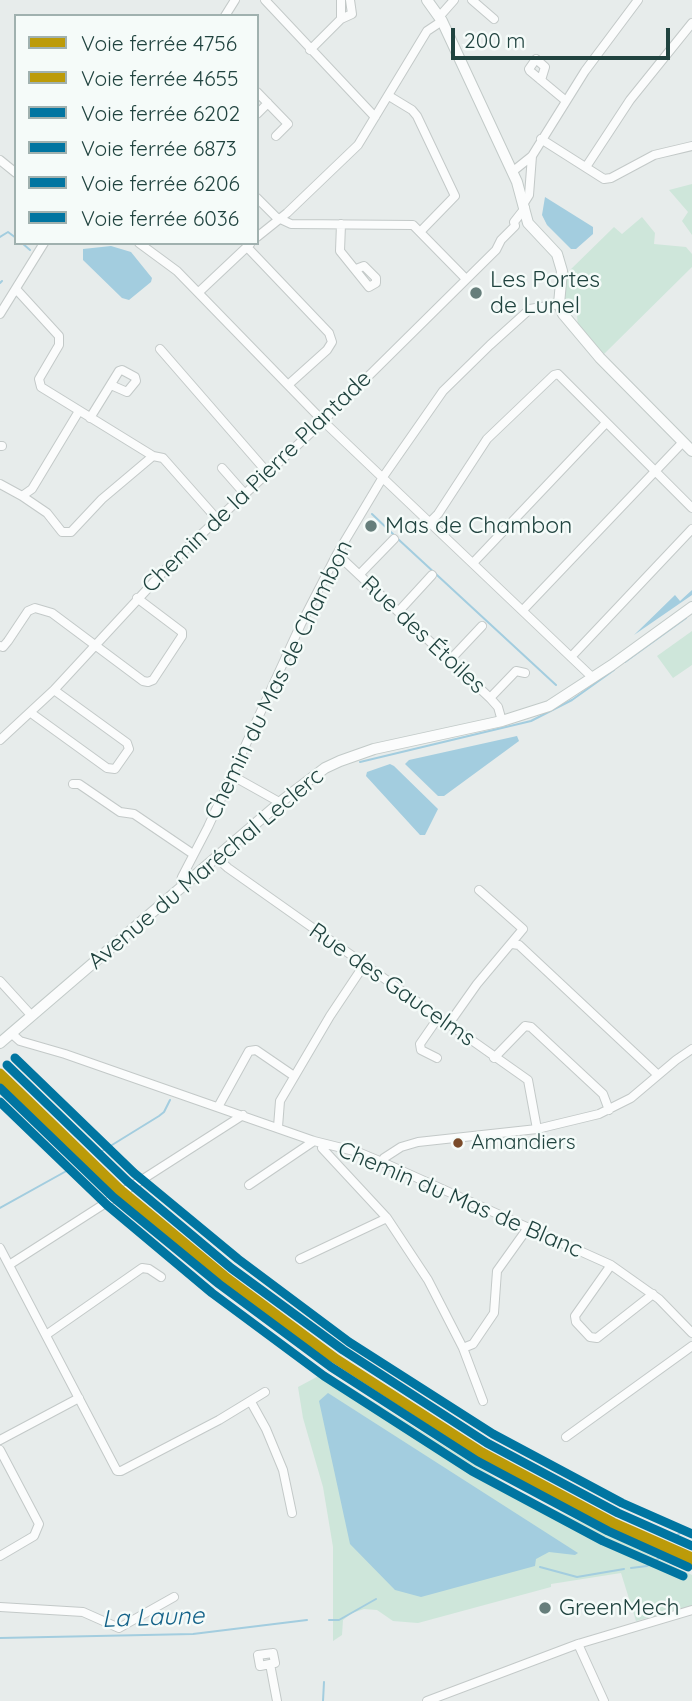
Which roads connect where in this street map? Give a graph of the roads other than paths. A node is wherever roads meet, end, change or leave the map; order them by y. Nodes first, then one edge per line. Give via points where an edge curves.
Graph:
1 (265, 0) edge
2 (341, 0) edge
3 (350, 0) edge
4 (454, 0) edge
5 (472, 0) edge
6 (638, 0) edge
7 (431, 2) edge
8 (341, 19) junction
9 (440, 19) junction
10 (494, 19) dead end
11 (692, 23) edge
12 (310, 50) junction
13 (541, 79) dead end
14 (259, 94) edge
15 (388, 96) junction
16 (566, 102) junction
17 (268, 103) junction
18 (259, 112) edge
19 (375, 117) junction
20 (275, 136) dead end
21 (541, 139) junction
22 (692, 146) edge
23 (532, 156) junction
24 (0, 160) edge
25 (586, 167) junction
26 (14, 171) edge
27 (512, 172) junction
28 (529, 180) junction
29 (517, 182) junction
30 (259, 200) edge
31 (524, 205) junction
32 (279, 218) junction
33 (528, 223) junction
34 (341, 224) junction
35 (515, 226) junction
36 (420, 232) junction
37 (259, 235) edge
38 (43, 245) edge
39 (142, 245) edge
40 (248, 245) edge
41 (356, 269) dead end
42 (466, 279) junction
43 (16, 289) junction
44 (199, 292) junction
45 (559, 304) junction
46 (0, 314) edge
47 (160, 349) dead end
48 (111, 385) dead end
49 (288, 385) junction
50 (79, 411) junction
51 (90, 418) junction
52 (323, 421) junction
53 (605, 424) junction
54 (683, 442) junction
55 (692, 451) edge
56 (153, 456) junction
57 (222, 468) dead end
58 (654, 471) junction
59 (267, 472) junction
60 (383, 477) junction
61 (0, 484) edge
62 (244, 493) junction
63 (22, 496) junction
64 (692, 508) edge
65 (217, 519) junction
66 (430, 522) junction
67 (692, 529) edge
68 (394, 539) dead end
69 (337, 554) junction
70 (473, 563) junction
71 (359, 575) junction
72 (432, 575) dead end
73 (137, 598) junction
74 (692, 607) edge
75 (523, 610) junction
76 (399, 611) junction
77 (482, 626) dead end
78 (95, 645) junction
79 (1, 648) edge
80 (571, 657) junction
81 (450, 660) junction
82 (525, 673) dead end
83 (593, 678) junction
84 (54, 690) junction
85 (490, 698) junction
86 (31, 713) junction
87 (502, 721) junction
88 (0, 740) edge
89 (231, 775) junction
90 (72, 784) dead end
91 (281, 803) junction
92 (193, 854) junction
93 (218, 859) junction
94 (184, 887) junction
95 (479, 890) dead end
96 (512, 944) junction
97 (364, 965) junction
98 (0, 981) edge
99 (31, 1015) junction
100 (438, 1018) junction
101 (448, 1025) junction
102 (11, 1033) junction
103 (0, 1043) edge
104 (692, 1049) edge
105 (437, 1058) dead end
106 (494, 1058) junction
107 (658, 1075) junction
108 (294, 1076) junction
109 (218, 1107) junction
110 (609, 1110) junction
111 (243, 1115) junction
112 (278, 1127) junction
113 (537, 1129) junction
114 (318, 1142) junction
115 (382, 1162) junction
116 (249, 1185) dead end
117 (387, 1218) junction
118 (527, 1228) junction
119 (0, 1248) edge
120 (300, 1259) dead end
121 (9, 1265) junction
122 (611, 1265) junction
123 (162, 1277) dead end
124 (653, 1294) junction
125 (692, 1333) edge
126 (46, 1335) junction
127 (692, 1346) edge
128 (463, 1348) junction
129 (265, 1392) dead end
130 (79, 1398) junction
131 (483, 1401) dead end
132 (251, 1402) junction
133 (566, 1437) dead end
134 (0, 1440) edge
135 (0, 1450) edge
136 (292, 1513) dead end
137 (0, 1556) edge
138 (174, 1597) dead end
139 (0, 1607) edge
140 (692, 1610) edge
141 (578, 1644) junction
142 (270, 1664) dead end
143 (277, 1701) edge
144 (427, 1701) edge
145 (604, 1701) edge

1 - 12 street
2 - 8 street
3 - 8 street via 352,14
4 - 9 street
5 - 10 street
6 - 16 street
7 - 9 main road
8 - 12 street
9 - 15 street via 427,31
9 - 27 main road
11 - 25 street via 630,100
12 - 19 street
13 - 16 street
14 - 17 street
15 - 19 street
15 - 36 street via 417,116 455,196
16 - 21 street
17 - 18 street
17 - 20 street via 288,124
19 - 32 street via 358,145
21 - 23 street
21 - 25 street
22 - 25 street via 654,155 611,178 604,179
23 - 27 street
23 - 28 street, Chemin de la Pierre Plantade
24 - 26 street
27 - 29 main road
28 - 29 street
28 - 31 street, Chemin de la Pierre Plantade
29 - 31 main road
30 - 32 street
31 - 33 main road
31 - 35 street, Chemin de la Pierre Plantade
32 - 34 street via 291,224
32 - 37 street
33 - 35 street
33 - 45 main road via 552,247 561,264
34 - 36 street via 413,225
34 - 41 street via 340,251
35 - 42 street, Chemin de la Pierre Plantade
36 - 42 street
38 - 43 street
39 - 44 street
40 - 44 street
40 - 49 street via 332,342
42 - 52 street, Chemin de la Pierre Plantade
43 - 46 street
43 - 50 street via 59,336 59,345 38,380 41,387
44 - 49 street
45 - 54 main road via 600,358
45 - 60 street, Chemin du Mas de Chambon via 524,313 471,363 443,391
47 - 59 street
48 - 51 street
49 - 52 street
50 - 51 street
50 - 63 street via 32,489
51 - 56 street
52 - 59 street, Chemin de la Pierre Plantade
52 - 60 street
53 - 58 street
53 - 66 street via 554,374 487,439
53 - 70 street
54 - 55 main road
54 - 58 street
56 - 63 street via 71,532 62,531 47,513
56 - 65 street via 163,458
57 - 62 street
58 - 64 street
58 - 75 street
59 - 62 street, Chemin de la Pierre Plantade
60 - 66 street
60 - 69 street, Chemin du Mas de Chambon
61 - 63 street
62 - 65 street, Chemin de la Pierre Plantade
65 - 73 street, Chemin de la Pierre Plantade
66 - 70 street
67 - 80 street
68 - 71 street
69 - 71 street, Rue des Étoiles
69 - 89 street, Chemin du Mas de Chambon
70 - 75 street
71 - 76 street, Rue des Étoiles
72 - 76 street
73 - 78 street, Chemin de la Pierre Plantade
73 - 78 street via 182,632 153,680 143,681
74 - 83 main road, Avenue du Maréchal Leclerc
75 - 80 street
76 - 81 street, Rue des Étoiles
77 - 81 street
78 - 79 street via 52,613 35,608
78 - 84 street, Chemin de la Pierre Plantade
80 - 83 street
81 - 85 street, Rue des Étoiles
82 - 85 street via 516,671
83 - 87 main road, Avenue du Maréchal Leclerc via 550,706
84 - 86 street, Chemin de la Pierre Plantade
84 - 86 street via 127,743 129,749 115,769 107,768
85 - 87 street, Rue des Étoiles
86 - 88 street, Chemin de la Pierre Plantade
87 - 91 main road, Avenue du Maréchal Leclerc via 401,742 340,761
89 - 91 street
89 - 92 street, Chemin du Mas de Chambon
90 - 92 street via 79,784 120,812 134,814
91 - 93 main road, Avenue du Maréchal Leclerc
92 - 94 street, Chemin du Mas de Chambon via 182,877
93 - 94 main road, Avenue du Maréchal Leclerc
93 - 97 street, Rue des Gaucelms
94 - 99 main road, Avenue du Maréchal Leclerc
95 - 96 street via 523,929
96 - 101 street
96 - 107 street via 519,945
97 - 100 street, Rue des Gaucelms
97 - 108 street
98 - 99 street
99 - 102 main road, Avenue du Maréchal Leclerc
100 - 101 street, Rue des Gaucelms
100 - 105 street via 420,1044 421,1050
101 - 106 street, Rue des Gaucelms
102 - 103 main road, Avenue du Maréchal Leclerc
102 - 109 street, Chemin du Mas de Blanc via 20,1041
104 - 107 street
106 - 110 street via 525,1026 531,1027 603,1094
106 - 113 street, Rue des Gaucelms via 530,1083
107 - 110 street
108 - 109 street via 256,1050 249,1051
108 - 112 street via 280,1101
109 - 111 street, Chemin du Mas de Blanc
110 - 113 street
111 - 112 street, Chemin du Mas de Blanc
111 - 121 street
112 - 114 street, Chemin du Mas de Blanc
113 - 115 street via 418,1142 401,1147
114 - 115 street, Chemin du Mas de Blanc
114 - 116 street
114 - 117 street
115 - 118 street, Chemin du Mas de Blanc
117 - 120 street
117 - 128 street via 428,1280
118 - 122 street, Chemin du Mas de Blanc
118 - 128 street via 497,1271 494,1313 473,1344
119 - 121 street
121 - 126 street
122 - 124 street, Chemin du Mas de Blanc
122 - 124 street via 575,1316 591,1343
123 - 126 street via 142,1268
124 - 125 street, Chemin du Mas de Blanc
126 - 130 street
127 - 133 street
128 - 131 street
129 - 132 street
130 - 132 street via 114,1466 121,1471
130 - 134 street
132 - 136 street via 283,1471
135 - 137 street via 39,1524 34,1536
138 - 139 street via 119,1628 83,1612
140 - 141 street
141 - 144 street
141 - 145 street
142 - 143 street

